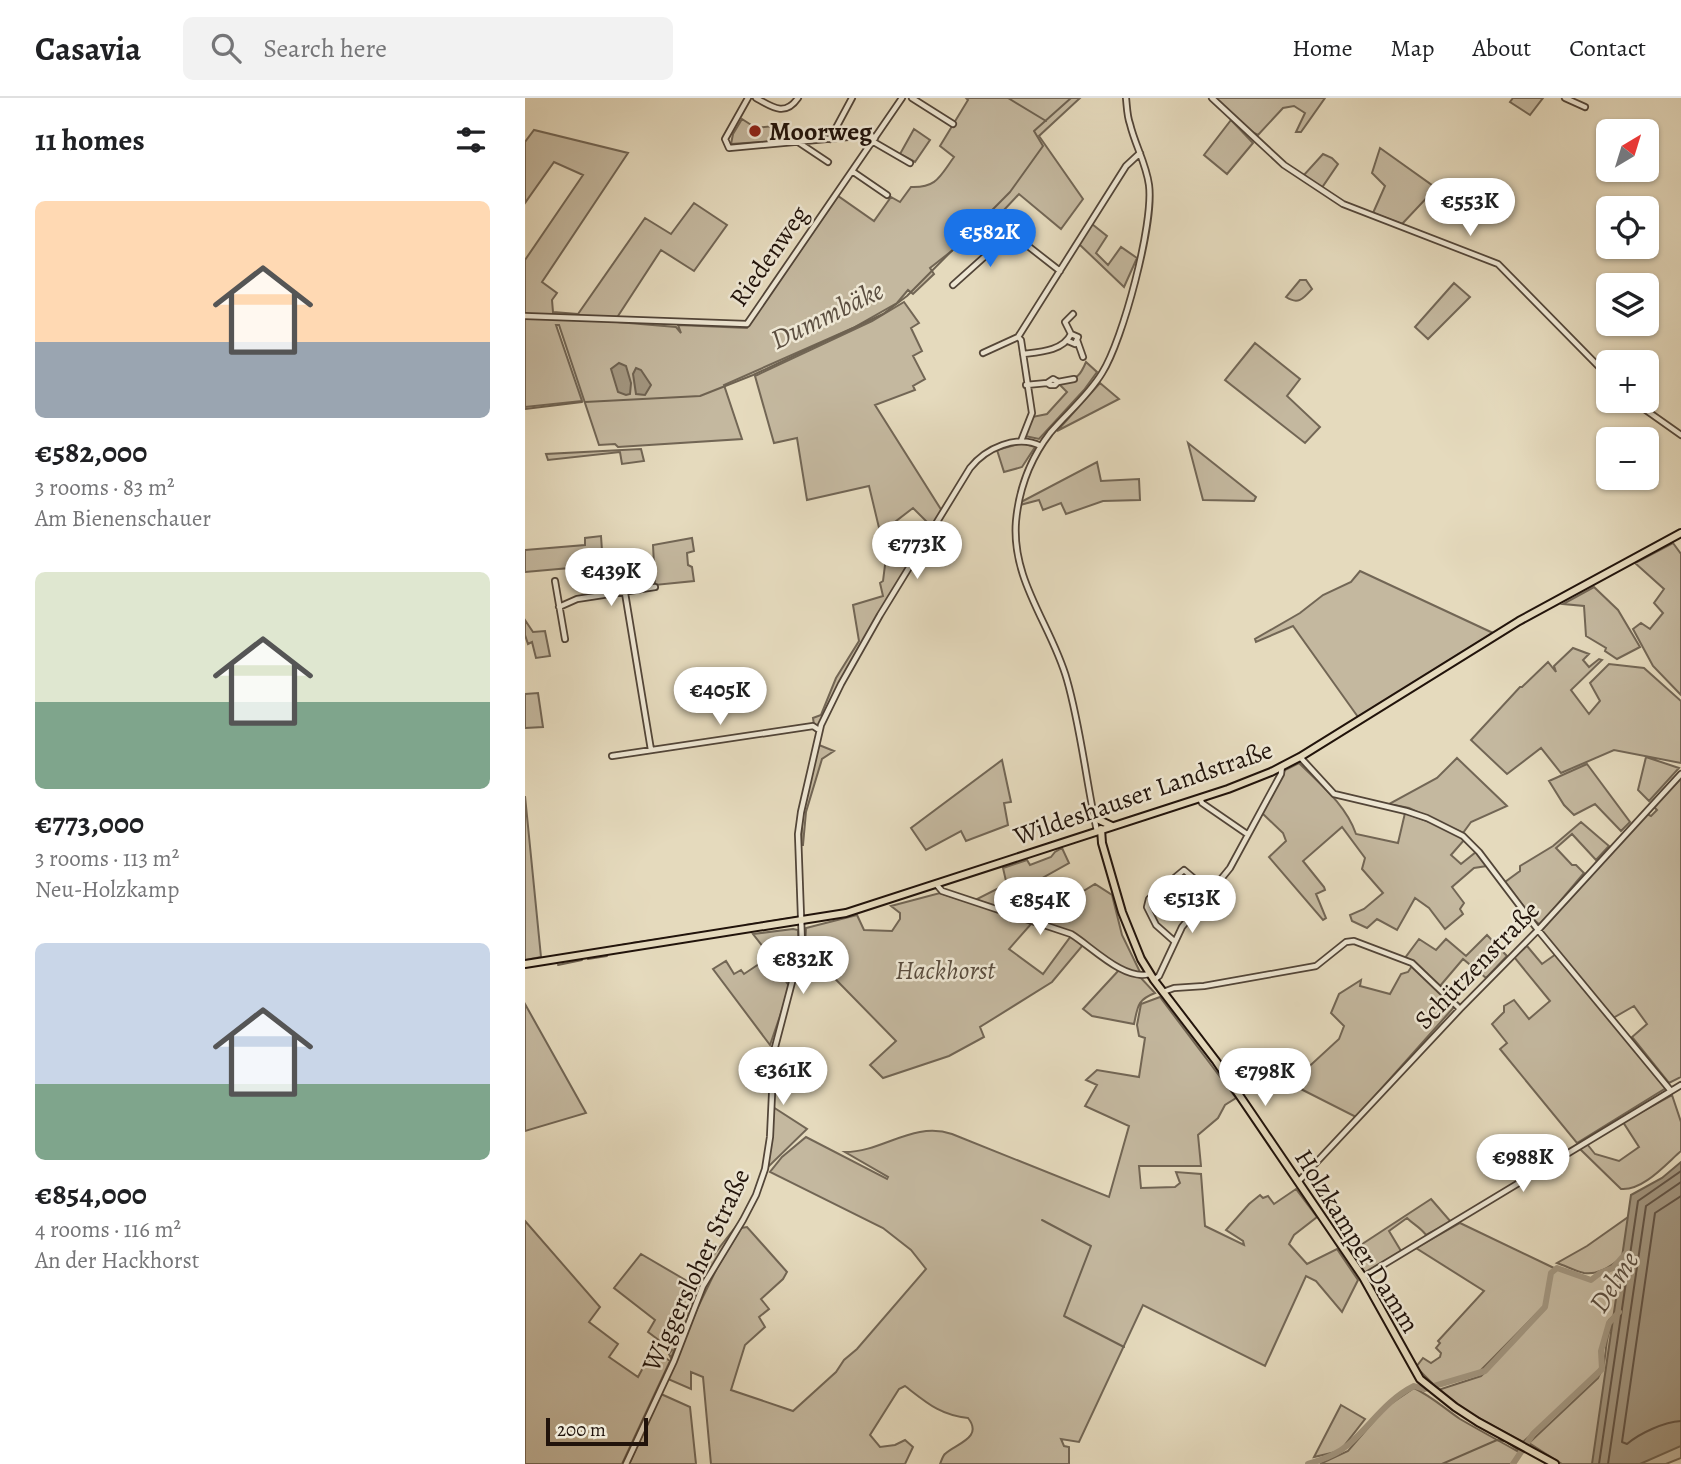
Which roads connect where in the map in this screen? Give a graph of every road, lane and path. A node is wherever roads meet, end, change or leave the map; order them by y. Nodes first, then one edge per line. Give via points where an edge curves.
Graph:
1 (748, 98) edge
2 (756, 98) edge
3 (798, 98) edge
4 (852, 98) edge
5 (902, 98) edge
6 (912, 98) edge
7 (1126, 98) edge
8 (1212, 98) edge
9 (1565, 98) edge
10 (1585, 107) dead end
11 (953, 124) dead end
12 (830, 139) junction
13 (873, 140) junction
14 (797, 142) junction
15 (1140, 153) junction
16 (828, 162) dead end
17 (909, 163) dead end
18 (852, 171) junction
19 (887, 195) dead end
20 (996, 221) dead end
21 (1020, 229) dead end
22 (1013, 235) junction
23 (1060, 271) junction
24 (953, 285) dead end
25 (1073, 314) dead end
26 (525, 316) edge
27 (1071, 334) junction
28 (1018, 337) junction
29 (1077, 340) junction
30 (1068, 341) junction
31 (983, 353) dead end
32 (1023, 354) junction
33 (1083, 357) dead end
34 (1596, 364) edge
35 (1074, 379) dead end
36 (1027, 385) junction
37 (1650, 413) edge
38 (1681, 435) edge
39 (1021, 440) junction
40 (1041, 446) junction
41 (1681, 533) edge
42 (555, 581) dead end
43 (655, 587) dead end
44 (625, 593) junction
45 (559, 607) junction
46 (565, 639) dead end
47 (820, 731) junction
48 (651, 750) junction
49 (613, 756) dead end
50 (1300, 757) junction
51 (1282, 766) junction
52 (1681, 774) edge
53 (1200, 798) junction
54 (1096, 818) junction
55 (1112, 826) junction
56 (1099, 830) junction
57 (1086, 834) junction
58 (1247, 834) junction
59 (1101, 842) junction
60 (936, 884) junction
61 (1210, 892) junction
62 (802, 920) junction
63 (1538, 930) junction
64 (1174, 941) junction
65 (525, 964) edge
66 (1152, 977) junction
67 (1163, 992) junction
68 (1460, 1009) junction
69 (1681, 1085) edge
70 (1671, 1091) junction
71 (1298, 1182) junction
72 (1363, 1277) junction
73 (626, 1464) edge
74 (1555, 1464) edge

1 - 14 street via 725,139 729,148
2 - 3 street via 784,110
4 - 12 street
5 - 13 street, Riedenweg
6 - 11 street
7 - 15 street via 1129,124
8 - 34 street via 1284,165 1343,204 1498,264
9 - 10 street
12 - 13 street via 870,135
12 - 14 street
13 - 17 street
13 - 18 street, Riedenweg
14 - 16 street
15 - 23 street via 1126,166
15 - 40 street via 1147,171 1150,208 1112,354 1086,395
18 - 19 street
18 - 26 street, Riedenweg via 747,324
20 - 22 street
21 - 22 street
22 - 23 street
22 - 24 street
23 - 28 street
25 - 27 street via 1065,322
27 - 29 street
27 - 30 street
28 - 31 street
28 - 32 street
29 - 30 street via 1075,344
29 - 33 street
30 - 32 street via 1048,352
32 - 36 street
35 - 36 street via 1055,385
36 - 39 street via 1032,413
37 - 38 street
39 - 40 street
39 - 47 street, Wiggersloher Straße via 987,452 970,468 880,615
40 - 54 street via 1020,498 1017,550 1021,575 1068,682
41 - 50 main road, Wildeshauser Landstraße via 1518,621
42 - 45 street
43 - 44 street
44 - 45 street via 577,599
44 - 48 street
45 - 46 street
47 - 48 street via 813,726
47 - 62 street, Wiggersloher Straße via 799,834
48 - 49 street
50 - 51 main road, Wildeshauser Landstraße
50 - 63 street via 1334,794 1406,811 1463,836
51 - 53 main road, Wildeshauser Landstraße
51 - 58 street
52 - 63 street, Schützenstraße
53 - 55 main road, Wildeshauser Landstraße
53 - 58 street
54 - 55 main road
54 - 56 street
55 - 56 main road, Wildeshauser Landstraße
56 - 57 main road, Wildeshauser Landstraße
56 - 59 main road, Holzkamper Damm
57 - 59 main road
57 - 60 main road, Wildeshauser Landstraße
58 - 61 street via 1230,868
59 - 66 main road, Holzkamper Damm via 1129,932
60 - 62 main road, Wildeshauser Landstraße via 846,913
60 - 66 street via 942,891 1071,934 1119,969
61 - 64 street
61 - 64 street via 1184,870 1149,899 1147,907 1156,925
62 - 65 main road, Wildeshauser Landstraße
62 - 73 street, Wiggersloher Straße via 800,961 774,1051 765,1169 743,1220 703,1286
63 - 68 street, Schützenstraße
63 - 70 street
64 - 66 street via 1159,976
66 - 67 main road, Holzkamper Damm
67 - 68 street via 1316,966 1346,942 1354,941 1412,963
67 - 71 main road, Holzkamper Damm
68 - 71 street, Schützenstraße
69 - 70 street
70 - 72 street
71 - 72 main road, Holzkamper Damm
72 - 74 main road, Holzkamper Damm via 1414,1370 1436,1393

